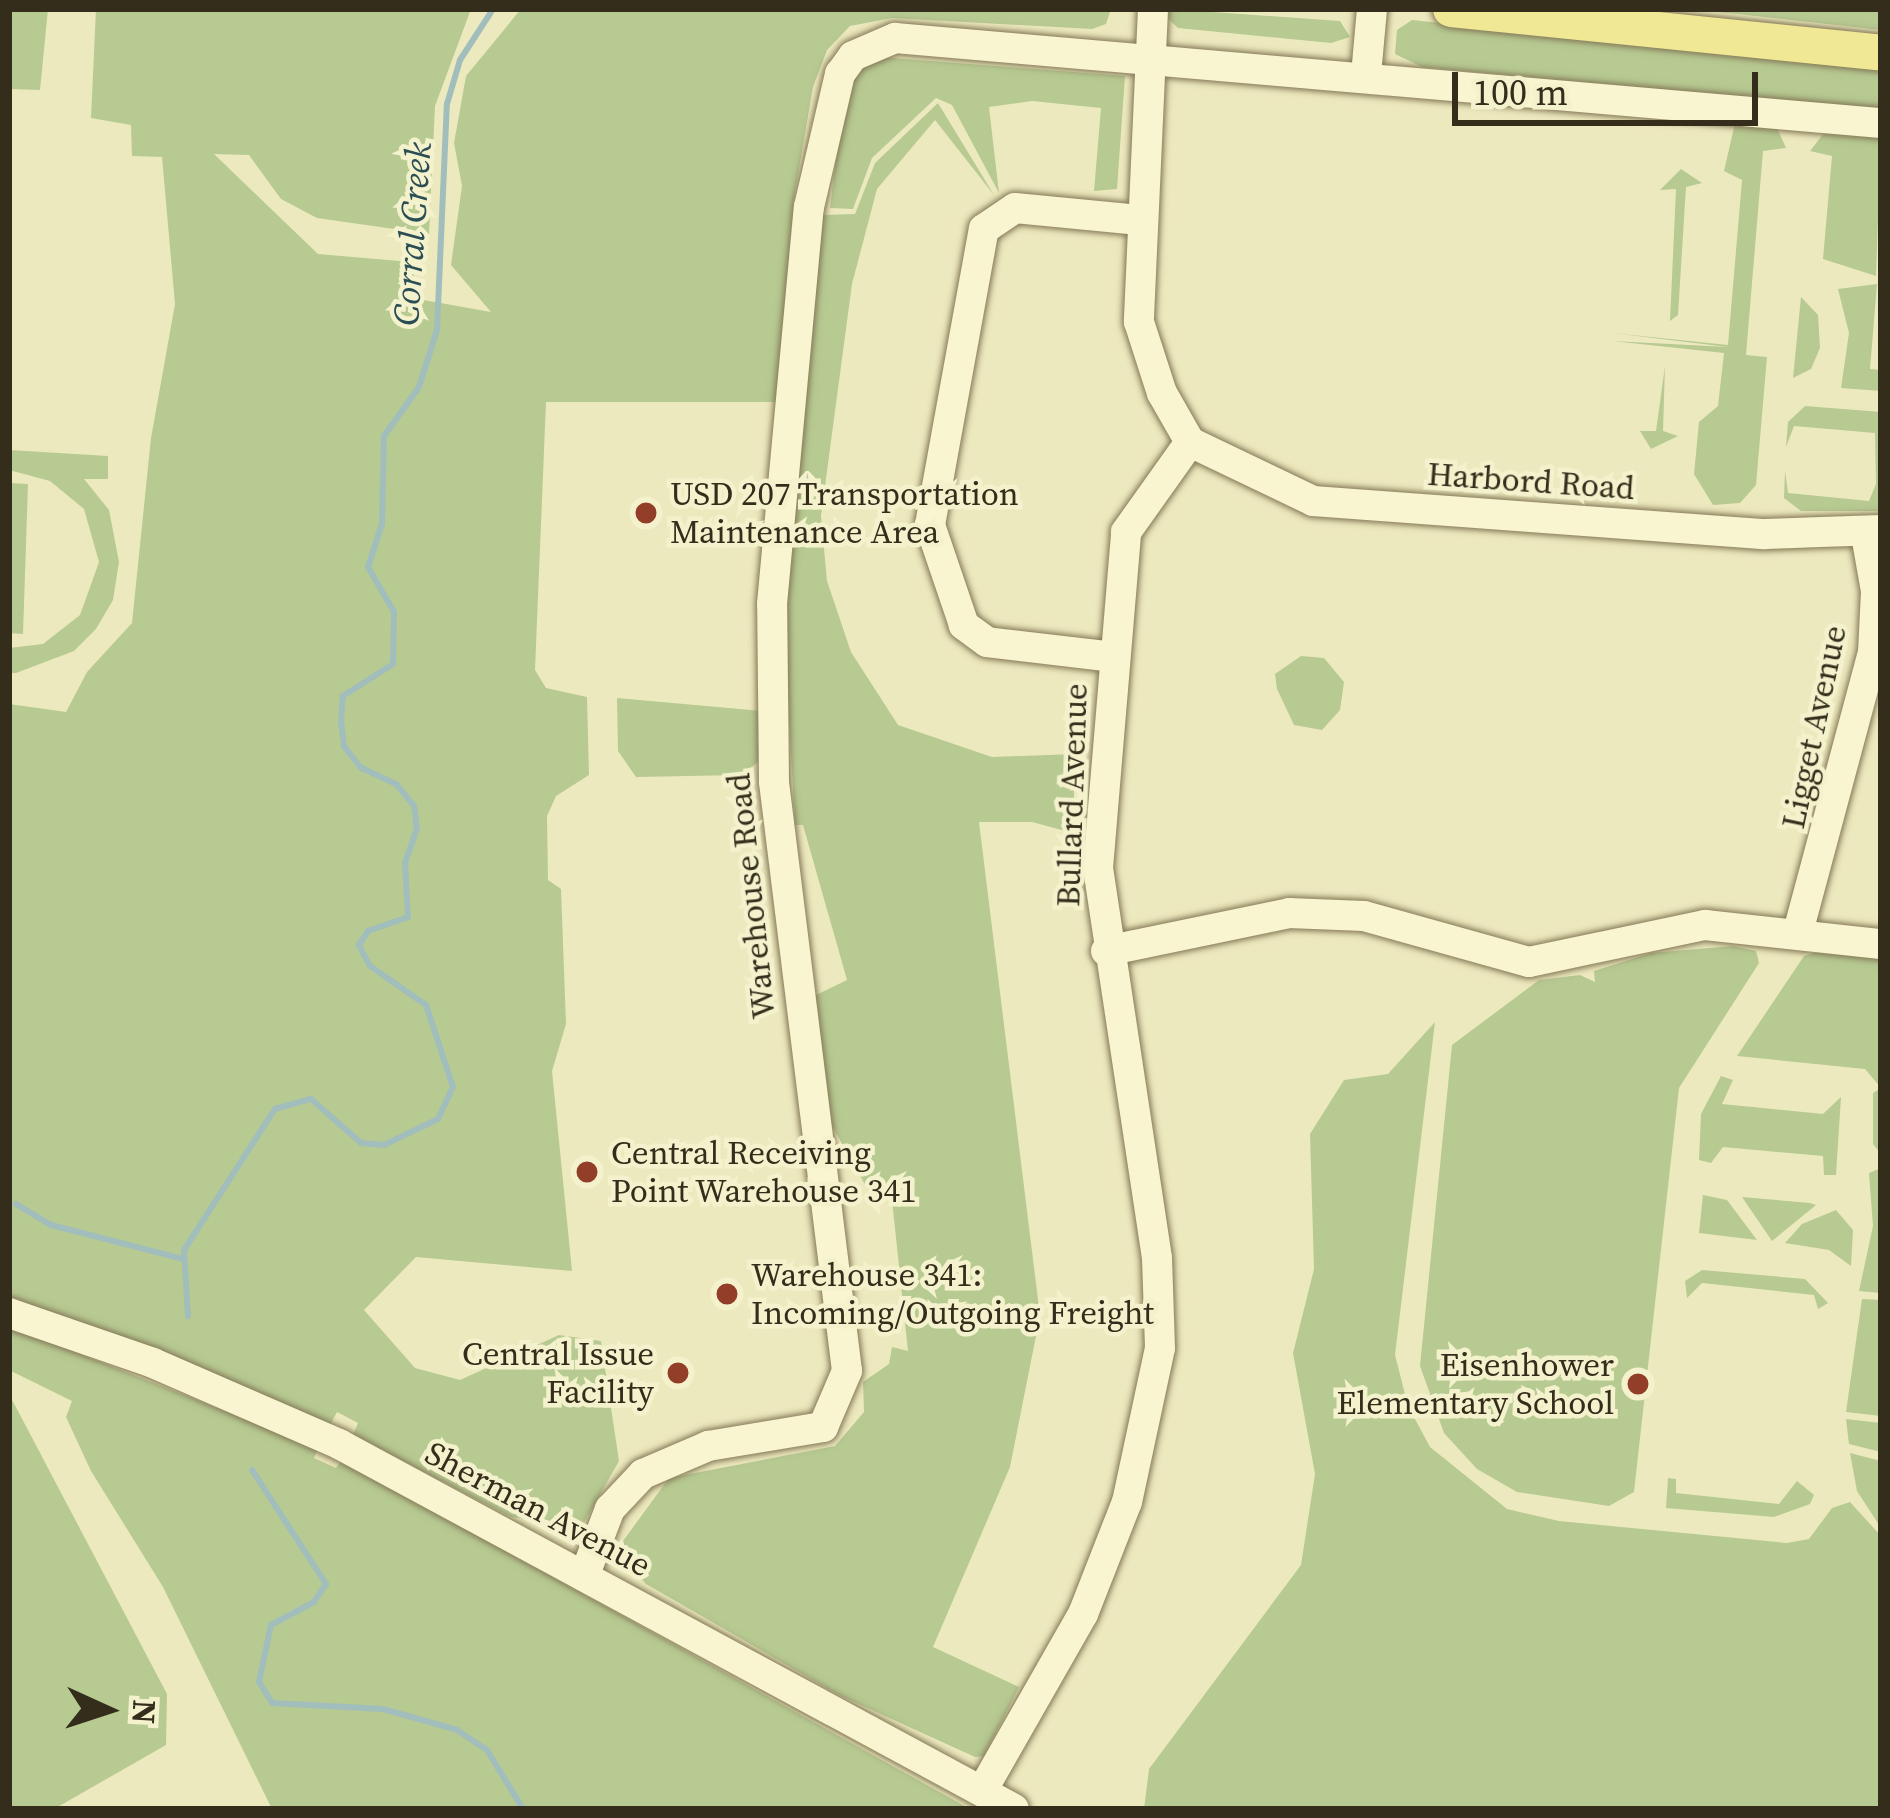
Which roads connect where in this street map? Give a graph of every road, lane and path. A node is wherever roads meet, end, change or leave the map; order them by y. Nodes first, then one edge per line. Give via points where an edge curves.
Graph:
1 (1154, 9) edge
2 (1372, 9) edge
3 (1451, 9) edge
4 (1881, 53) edge
5 (1150, 58) junction
6 (1366, 74) junction
7 (1881, 123) edge
8 (1139, 220) junction
9 (1190, 442) junction
10 (1873, 532) edge
11 (1114, 657) junction
12 (1798, 932) junction
13 (1881, 944) edge
14 (1106, 951) junction
15 (9, 1313) edge
16 (585, 1574) junction
17 (982, 1791) junction
18 (1014, 1809) edge

1 - 5 street
2 - 6 street
3 - 4 main road
5 - 6 street
5 - 8 street
5 - 16 street, Warehouse Road via 895,38 853,56 840,74 809,208 772,604 774,782 847,1371 823,1426 708,1446 644,1474 610,1509
6 - 7 street
8 - 9 street via 1139,322 1162,393
8 - 11 street via 1015,208 984,229 930,525 964,625 987,642
9 - 10 street, Harbord Road via 1312,501
9 - 11 street, Bullard Avenue via 1132,513
10 - 12 street, Ligget Avenue via 1874,653
11 - 14 street, Bullard Avenue via 1098,868
12 - 13 street
12 - 14 street via 1705,925 1529,962 1364,916 1289,913
14 - 17 street, Bullard Avenue via 1145,1172 1160,1348 1126,1502 1083,1614
15 - 16 street, Sherman Avenue via 279,1416
16 - 17 street, Sherman Avenue
17 - 18 street, Sherman Avenue

